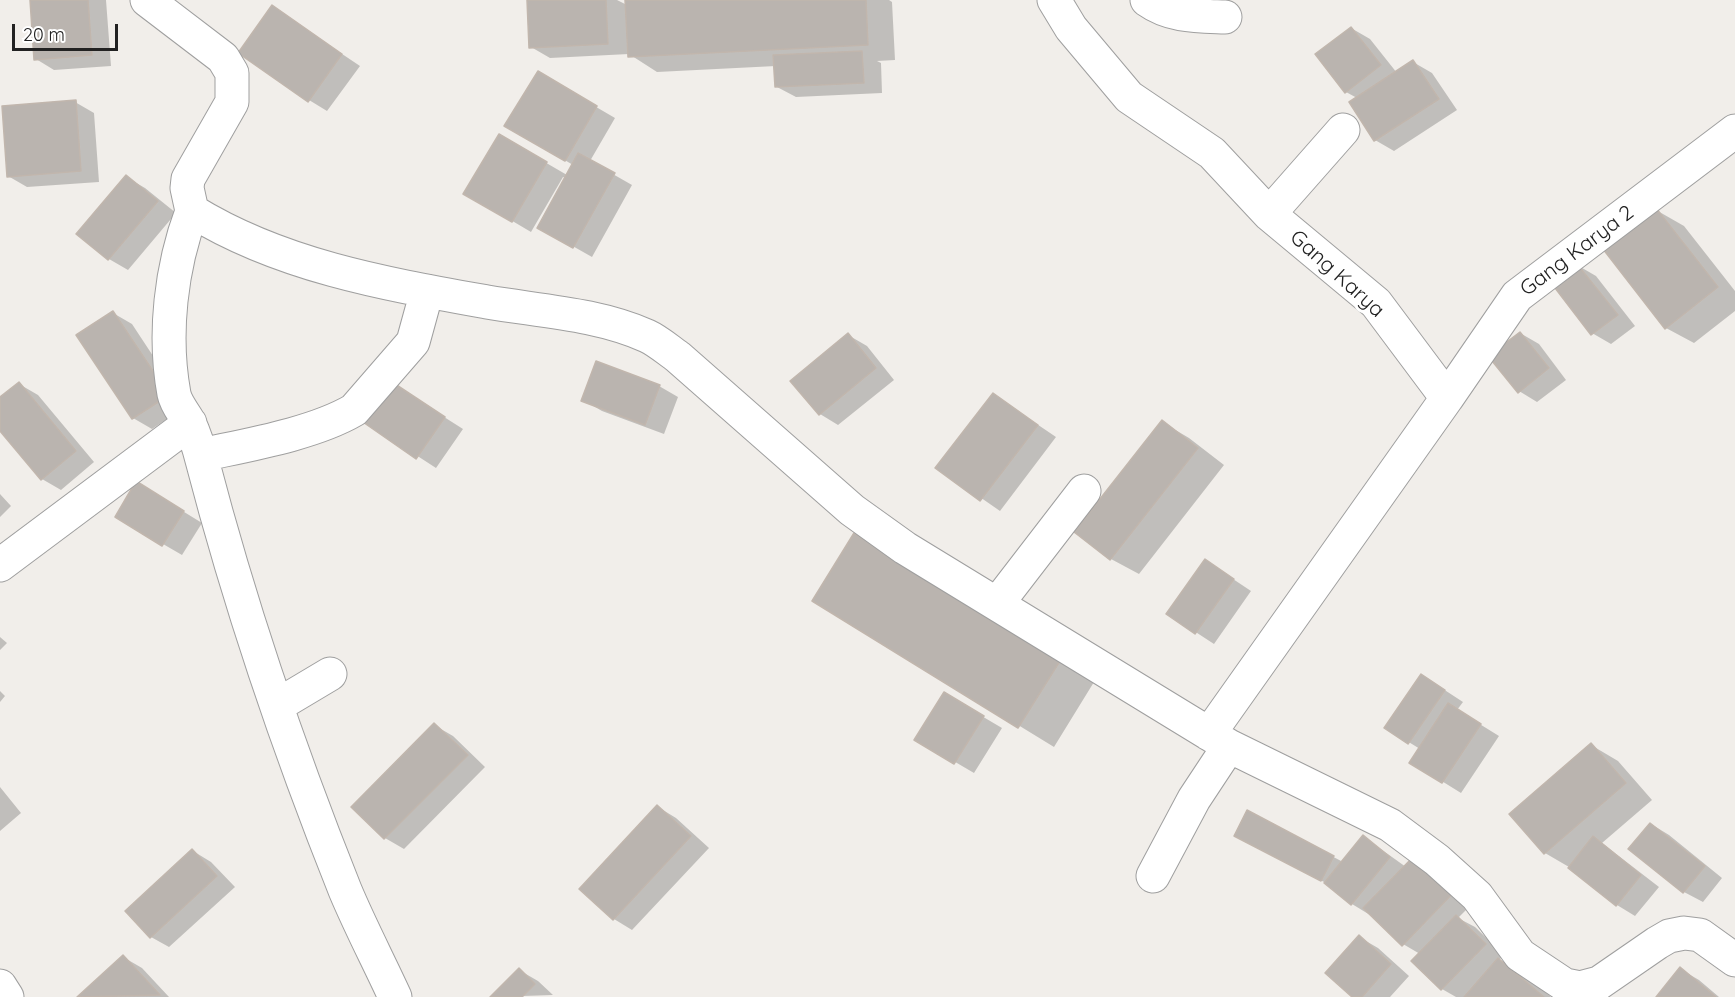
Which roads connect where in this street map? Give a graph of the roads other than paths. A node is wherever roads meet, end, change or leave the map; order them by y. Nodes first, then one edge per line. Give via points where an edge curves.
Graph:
1 (147, 0) edge
2 (1054, 0) edge
3 (1147, 0) edge
4 (1225, 17) dead end
5 (1343, 130) dead end
6 (1735, 131) edge
7 (192, 211) junction
8 (1269, 214) junction
9 (427, 291) junction
10 (1447, 399) junction
11 (189, 423) junction
12 (201, 455) junction
13 (1084, 491) dead end
14 (0, 564) edge
15 (997, 604) junction
16 (330, 674) dead end
17 (278, 705) junction
18 (1219, 740) junction
19 (1153, 876) dead end
20 (1735, 960) edge
21 (0, 986) edge
22 (8, 997) edge
23 (396, 997) edge

1 - 7 street via 223,58 232,73 232,102 188,178
2 - 8 street, Gang Karya via 1071,28 1130,97 1212,153
3 - 4 street via 1157,8 1183,16
5 - 8 street
6 - 10 street, Gang Karya 2 via 1517,296
7 - 9 street via 252,243 334,271
7 - 11 street via 179,246 170,332 174,397
8 - 10 street, Gang Karya via 1376,303
9 - 12 street via 413,342 354,410 263,441
9 - 15 street via 598,320 648,336 678,357 852,510 905,548
10 - 18 street
11 - 12 street
11 - 14 street
12 - 17 street via 231,572
13 - 15 street
15 - 18 street
16 - 17 street
17 - 23 street via 346,892
18 - 19 street via 1194,799
18 - 20 street via 1390,825 1477,896 1520,955 1565,985 1599,983 1657,943 1684,933 1700,935
21 - 22 street

